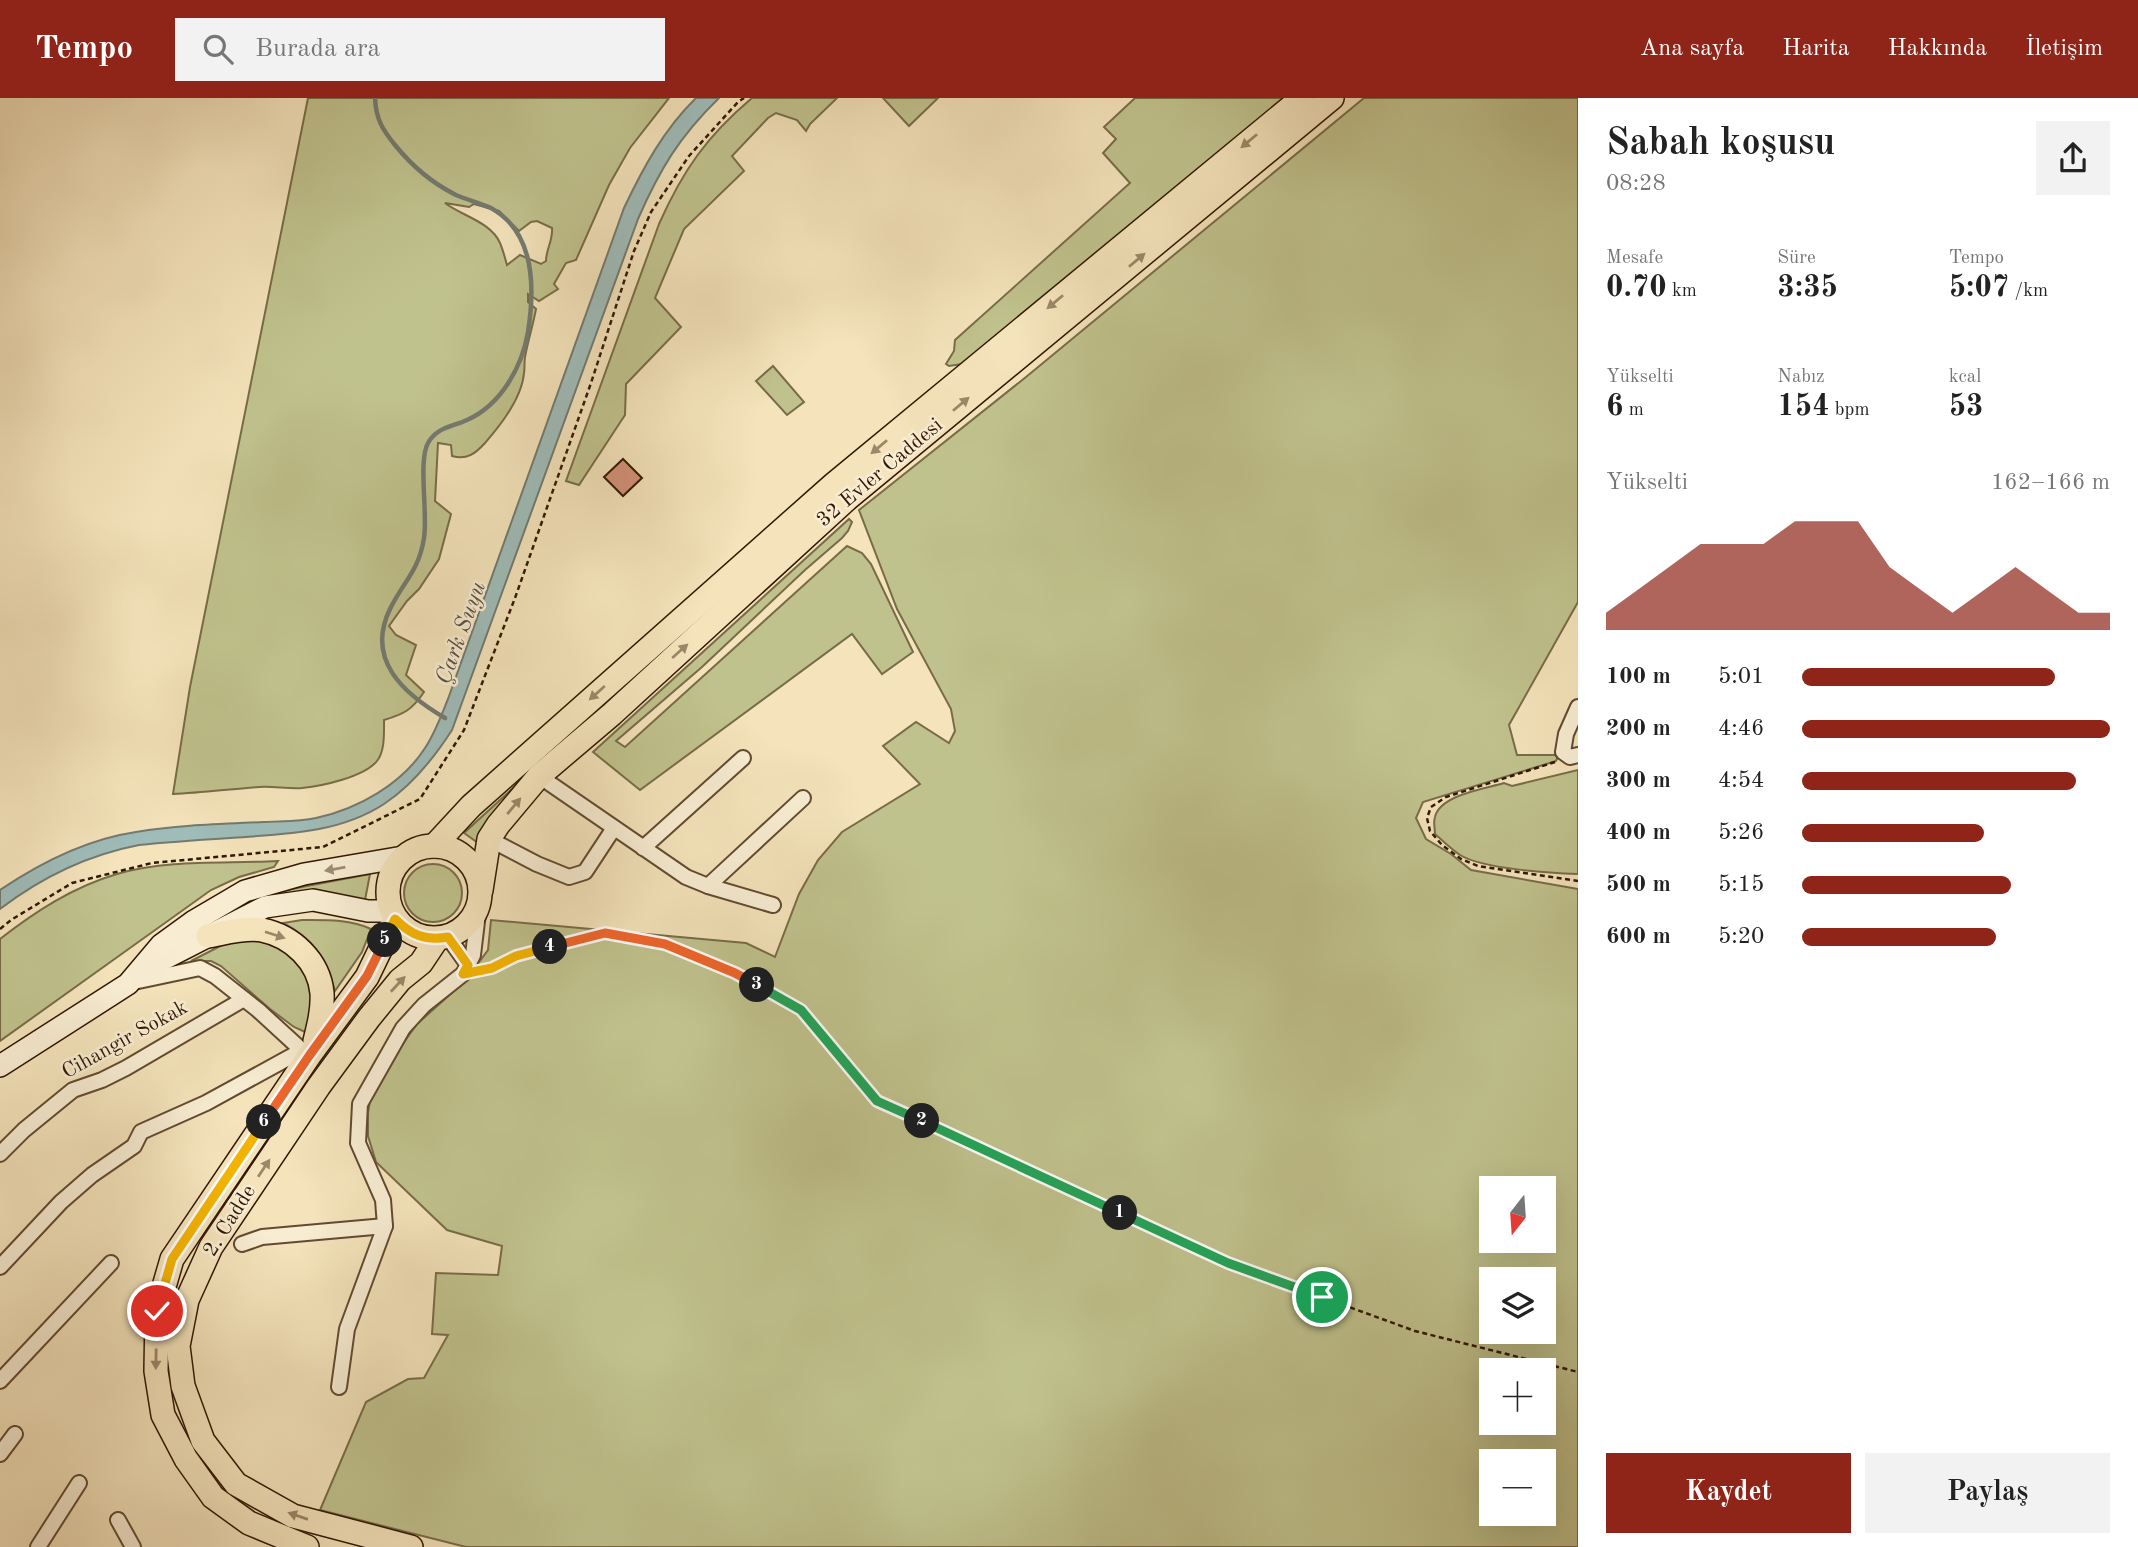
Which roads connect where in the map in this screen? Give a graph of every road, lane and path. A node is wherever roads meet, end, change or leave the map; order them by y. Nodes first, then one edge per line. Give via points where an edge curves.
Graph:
1 (744, 98) edge
2 (1302, 98) edge
3 (1332, 98) edge
4 (1578, 707) edge
5 (1570, 755) edge
6 (743, 758) dead end
7 (539, 776) junction
8 (803, 798) dead end
9 (614, 828) junction
10 (489, 839) junction
11 (434, 846) junction
12 (643, 848) junction
13 (403, 857) junction
14 (1578, 880) edge
15 (708, 886) junction
16 (480, 897) junction
17 (773, 905) dead end
18 (393, 915) junction
19 (0, 929) edge
20 (208, 936) junction
21 (442, 938) junction
22 (465, 970) junction
23 (134, 977) junction
24 (244, 999) junction
25 (308, 1052) junction
26 (0, 1066) edge
27 (0, 1154) edge
28 (384, 1226) junction
29 (242, 1244) dead end
30 (111, 1263) dead end
31 (0, 1267) edge
32 (1578, 1372) edge
33 (0, 1381) edge
34 (339, 1387) dead end
35 (15, 1434) dead end
36 (0, 1454) edge
37 (79, 1483) dead end
38 (118, 1520) dead end
39 (38, 1547) edge
40 (134, 1547) edge
41 (307, 1547) edge
42 (411, 1547) edge

1 - 19 path via 689,156 651,212 464,730 419,799 323,847 152,863 72,883
2 -> 11 main road, 32 Evler Caddesi via 834,484 471,806
7 -> 3 main road, 32 Evler Caddesi via 847,499
4 - 5 street via 1566,734
5 - 14 path via 1446,797 1432,807 1427,818 1430,831 1442,845 1478,866
6 - 12 street
7 - 9 street
10 -> 7 main road, 32 Evler Caddesi
8 - 15 street
9 - 10 street via 585,872 569,877
9 - 12 street
10 - 16 main road, 32 Evler Caddesi
11 - 13 main road
11 - 16 main road via 461,854 471,864 478,876
12 - 15 street
13 - 18 main road via 388,882
13 -> 23 main road via 304,874 245,891 161,945
15 - 17 street
16 - 21 main road via 472,919 462,930
16 - 22 street via 473,955
18 - 20 main road via 313,900 265,907
18 - 21 main road via 414,934
18 - 25 main road, 2. Cadde via 367,976
20 - 23 main road
20 -> 25 main road via 261,930 288,939 306,954 322,991 321,1021
21 - 22 street
42 -> 21 main road, 2. Cadde via 293,1516 236,1484 203,1441 183,1386 178,1346 187,1300 211,1247 369,1017
22 - 28 street via 403,1028 360,1104 358,1143 383,1200
22 - 32 path via 492,968 516,956 605,933 665,944 735,973 801,1010 877,1101 1228,1263 1416,1331
23 - 24 street via 200,968
23 - 26 main road
24 - 25 street
24 - 27 street, Cihangir Sokak via 126,1068 73,1090
25 - 31 street via 141,1132 134,1146 61,1202
25 -> 41 main road, 2. Cadde via 172,1259 157,1311 156,1371 163,1415 213,1497 249,1524
28 - 29 street via 262,1237
28 - 34 street via 347,1329
30 - 33 street
35 - 36 street
37 - 39 street
38 - 40 street

